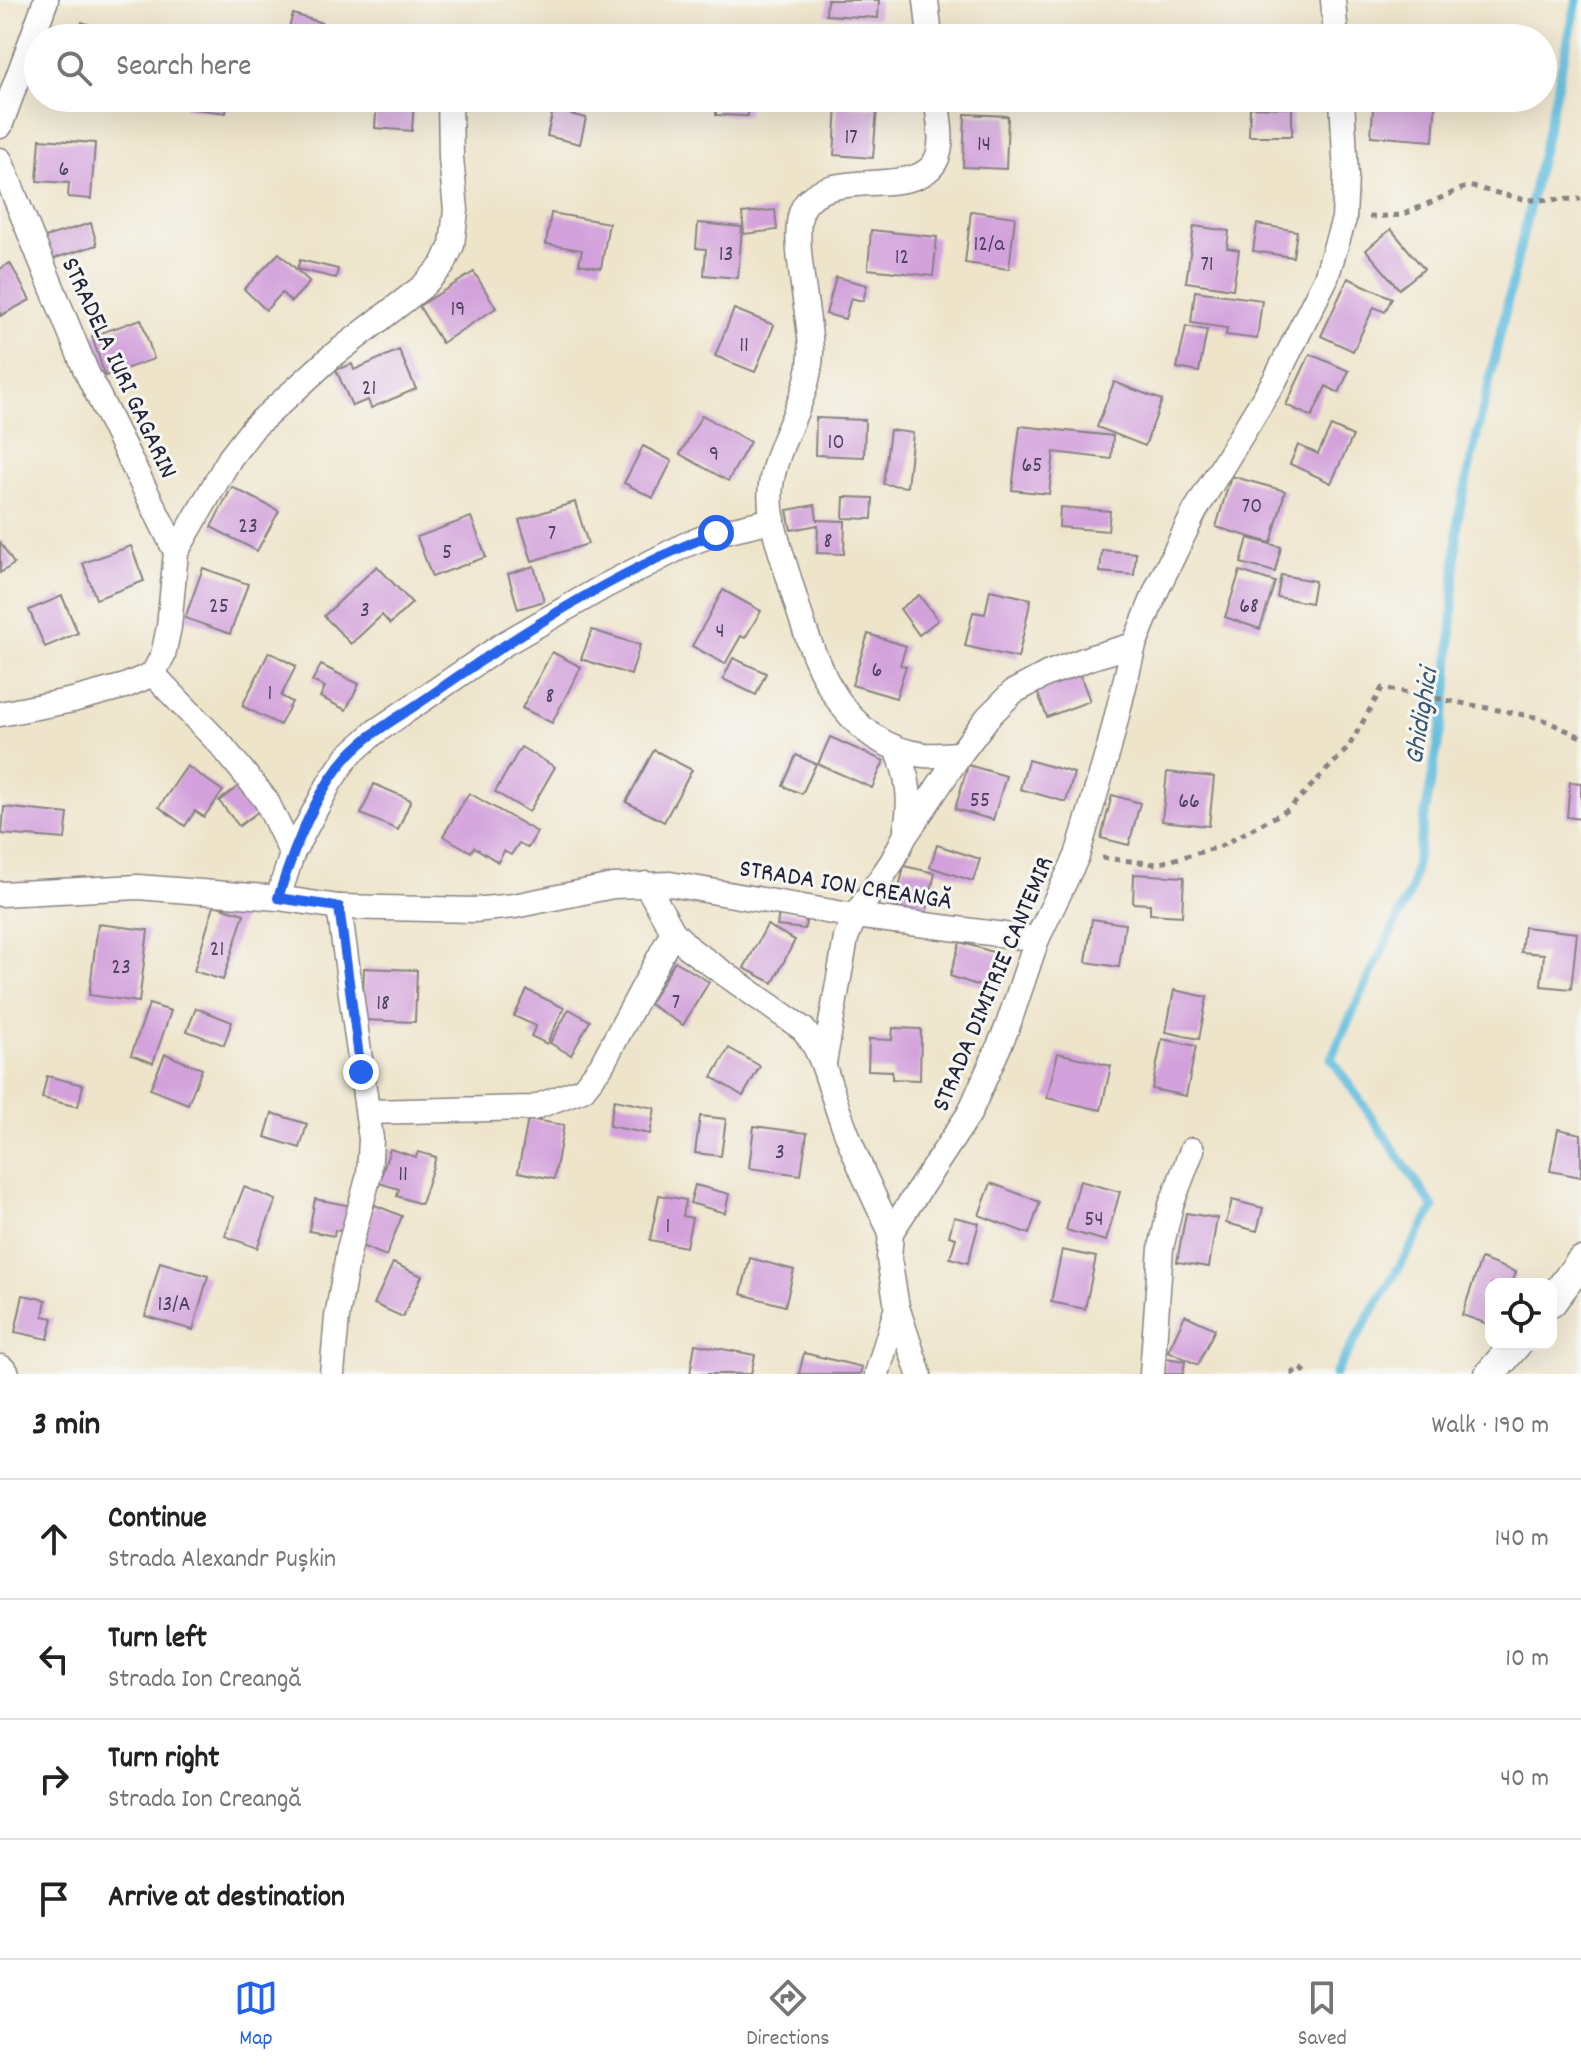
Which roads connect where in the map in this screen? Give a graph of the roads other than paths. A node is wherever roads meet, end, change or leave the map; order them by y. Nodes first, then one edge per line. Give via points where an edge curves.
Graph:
1 (46, 0) edge
2 (926, 0) edge
3 (1333, 0) edge
4 (37, 24) edge
5 (929, 24) edge
6 (1335, 24) edge
7 (24, 60) edge
8 (450, 112) edge
9 (937, 112) edge
10 (1343, 112) edge
11 (0, 126) edge
12 (0, 160) edge
13 (773, 520) junction
14 (176, 552) junction
15 (1134, 645) junction
16 (153, 674) junction
17 (0, 714) edge
18 (897, 749) junction
19 (960, 754) junction
20 (905, 836) junction
21 (292, 854) junction
22 (646, 884) junction
23 (0, 894) edge
24 (278, 898) junction
25 (339, 907) junction
26 (855, 916) junction
27 (673, 932) junction
28 (1037, 939) junction
29 (824, 1063) junction
30 (368, 1112) junction
31 (1192, 1150) dead end
32 (891, 1232) junction
33 (1581, 1262) edge
34 (1557, 1294) edge
35 (897, 1307) junction
36 (1511, 1350) edge
37 (332, 1374) edge
38 (877, 1374) edge
39 (919, 1374) edge
40 (1152, 1374) edge
41 (1490, 1374) edge

1 - 4 street
2 - 5 street
3 - 6 street
7 - 11 street
8 - 14 street, STRADELA IURI GAGARIN via 456,210 452,245 443,265 253,428
9 - 13 street via 940,148 924,174 906,181 833,187 815,193 802,208 797,239 811,351 801,403 775,462 770,489
10 - 15 street, STRADA DIMITRIE CANTEMIR via 1344,219 1326,278 1275,380 1195,511
12 - 14 street, STRADELA IURI GAGARIN via 86,371
13 - 18 street via 826,684 866,733
13 - 21 street via 685,545 605,586 504,644 375,732 347,757
14 - 16 street, STRADELA IURI GAGARIN via 169,627
15 - 19 street via 1047,674 1013,692
15 - 28 street, STRADA DIMITRIE CANTEMIR via 1077,856
16 - 17 street via 73,700
16 - 21 street via 266,800
18 - 19 street
18 - 20 street via 908,787
19 - 20 street
20 - 26 street
21 - 24 street
22 - 25 street, STRADA ION CREANGĂ via 474,910
22 - 26 street, STRADA ION CREANGĂ via 715,890
22 - 27 street
23 - 24 street, STRADA ION CREANGĂ via 138,887
24 - 25 street, STRADA ION CREANGĂ
25 - 30 street
26 - 28 street, STRADA ION CREANGĂ
26 - 29 street via 846,938
27 - 29 street via 803,1029
27 - 30 street via 601,1066 583,1089 533,1108
28 - 32 street, STRADA DIMITRIE CANTEMIR via 1007,1028 969,1114
29 - 32 street via 870,1191
30 - 37 street via 369,1175 349,1249
31 - 40 street via 1161,1248
32 - 35 street via 889,1259
33 - 34 street
35 - 38 street
35 - 39 street
36 - 41 street

